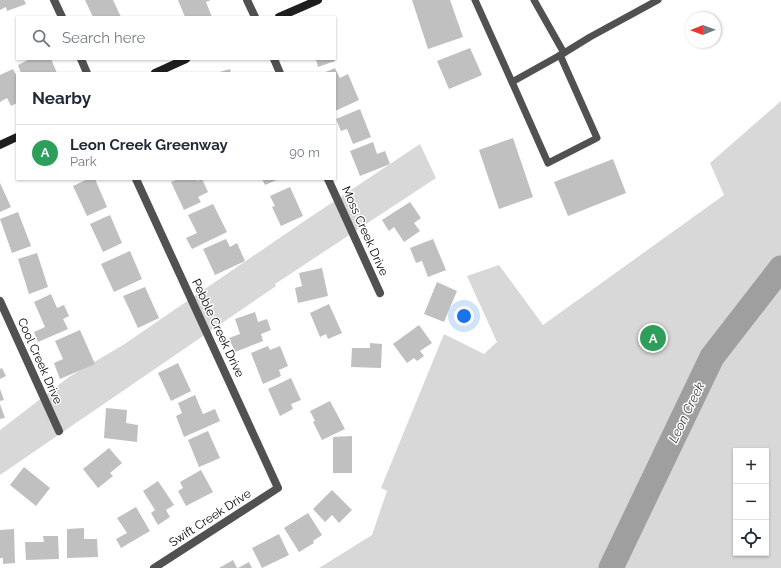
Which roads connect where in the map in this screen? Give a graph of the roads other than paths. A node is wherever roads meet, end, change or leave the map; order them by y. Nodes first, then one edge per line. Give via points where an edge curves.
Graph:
1 (54, 0) edge
2 (247, 0) edge
3 (318, 0) edge
4 (475, 0) edge
5 (534, 0) edge
6 (658, 0) edge
7 (62, 16) edge
8 (255, 16) edge
9 (281, 16) edge
10 (562, 54) junction
11 (82, 60) edge
12 (184, 60) edge
13 (274, 60) edge
14 (88, 72) edge
15 (157, 72) edge
16 (280, 72) edge
17 (512, 82) junction
18 (16, 137) edge
19 (0, 145) edge
20 (136, 180) edge
21 (328, 180) edge
22 (380, 293) dead end
23 (0, 301) edge
24 (59, 430) dead end
25 (278, 488) joint
26 (154, 568) edge

1 - 7 street
2 - 8 street
3 - 9 street
4 - 17 lane
5 - 10 lane
6 - 10 lane
10 - 17 lane
10 - 17 lane via 597,138 548,163
11 - 14 street
12 - 15 street
13 - 16 street
18 - 19 street
20 - 25 street, Pebble Creek Drive
21 - 22 street, Moss Creek Drive
23 - 24 street, Cool Creek Drive
25 - 26 street, Swift Creek Drive

